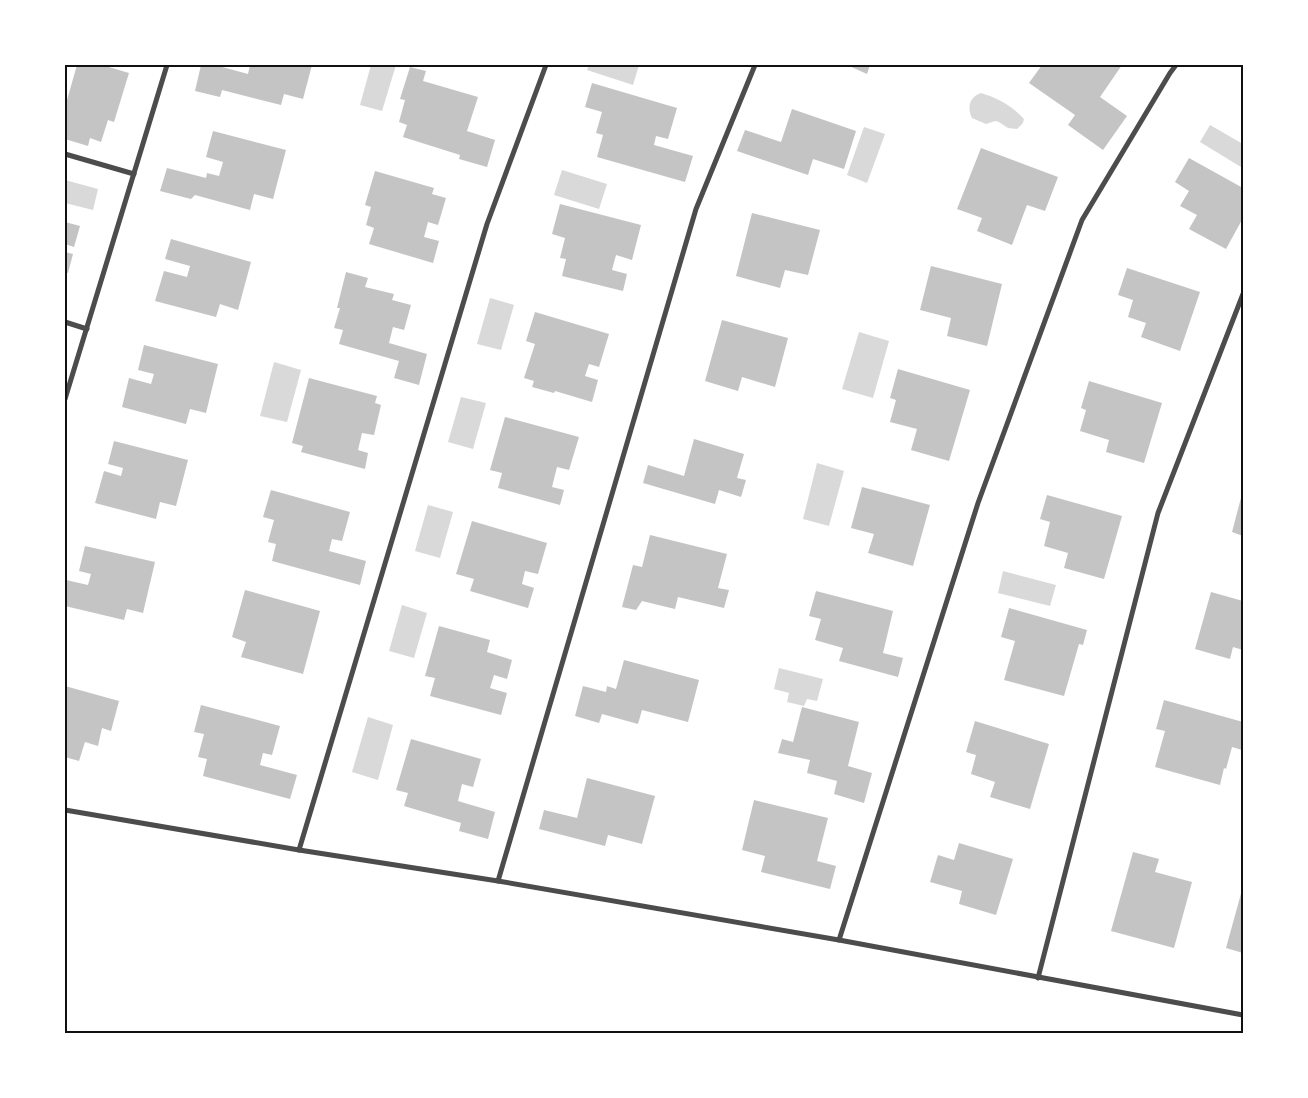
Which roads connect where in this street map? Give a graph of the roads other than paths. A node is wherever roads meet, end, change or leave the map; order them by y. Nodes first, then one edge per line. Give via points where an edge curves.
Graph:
1 (167, 65) edge
2 (546, 65) edge
3 (755, 65) edge
4 (1176, 65) edge
5 (65, 154) edge
6 (134, 174) junction
7 (1243, 294) edge
8 (65, 322) edge
9 (87, 328) junction
10 (65, 399) edge
11 (65, 810) edge
12 (299, 850) junction
13 (498, 881) junction
14 (839, 940) junction
15 (1038, 978) junction
16 (1243, 1015) edge

1 - 6 street
2 - 12 street via 487,224
3 - 13 street via 696,208
4 - 14 street via 1082,220 978,504
5 - 6 street
6 - 9 street
7 - 15 street via 1158,513
8 - 9 street
9 - 10 street
11 - 12 street
12 - 13 street
13 - 14 street
14 - 15 street
15 - 16 street

